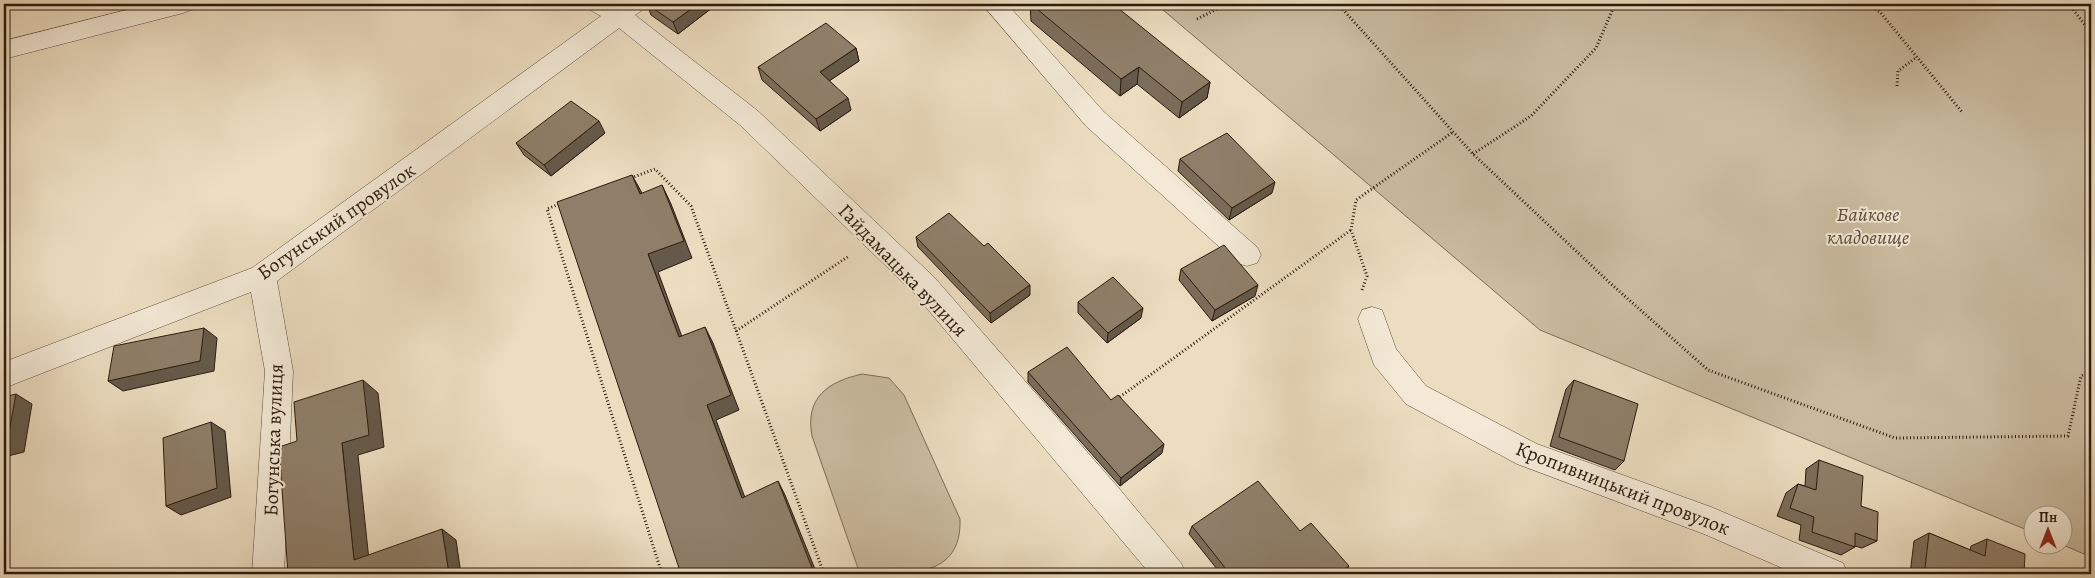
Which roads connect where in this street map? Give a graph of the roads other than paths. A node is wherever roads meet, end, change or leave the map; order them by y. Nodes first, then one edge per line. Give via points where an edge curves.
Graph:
1 (183, 4) edge
2 (994, 4) edge
3 (617, 8) edge
4 (4, 50) edge
5 (1247, 256) dead end
6 (262, 276) junction
7 (1372, 319) road end
8 (4, 375) edge
9 (268, 574) edge
10 (1170, 574) edge
11 (1832, 574) edge

1 - 4 street
2 - 5 street via 1094,118
3 - 6 street, Богунський провулок
3 - 10 street, Гайдамацька вулиця via 749,118 924,285
6 - 8 street, Богунський провулок
6 - 9 street, Богунська вулиця via 279,371
7 - 11 street, Кропивницький провулок via 1384,356 1416,395 1528,454 1711,522

